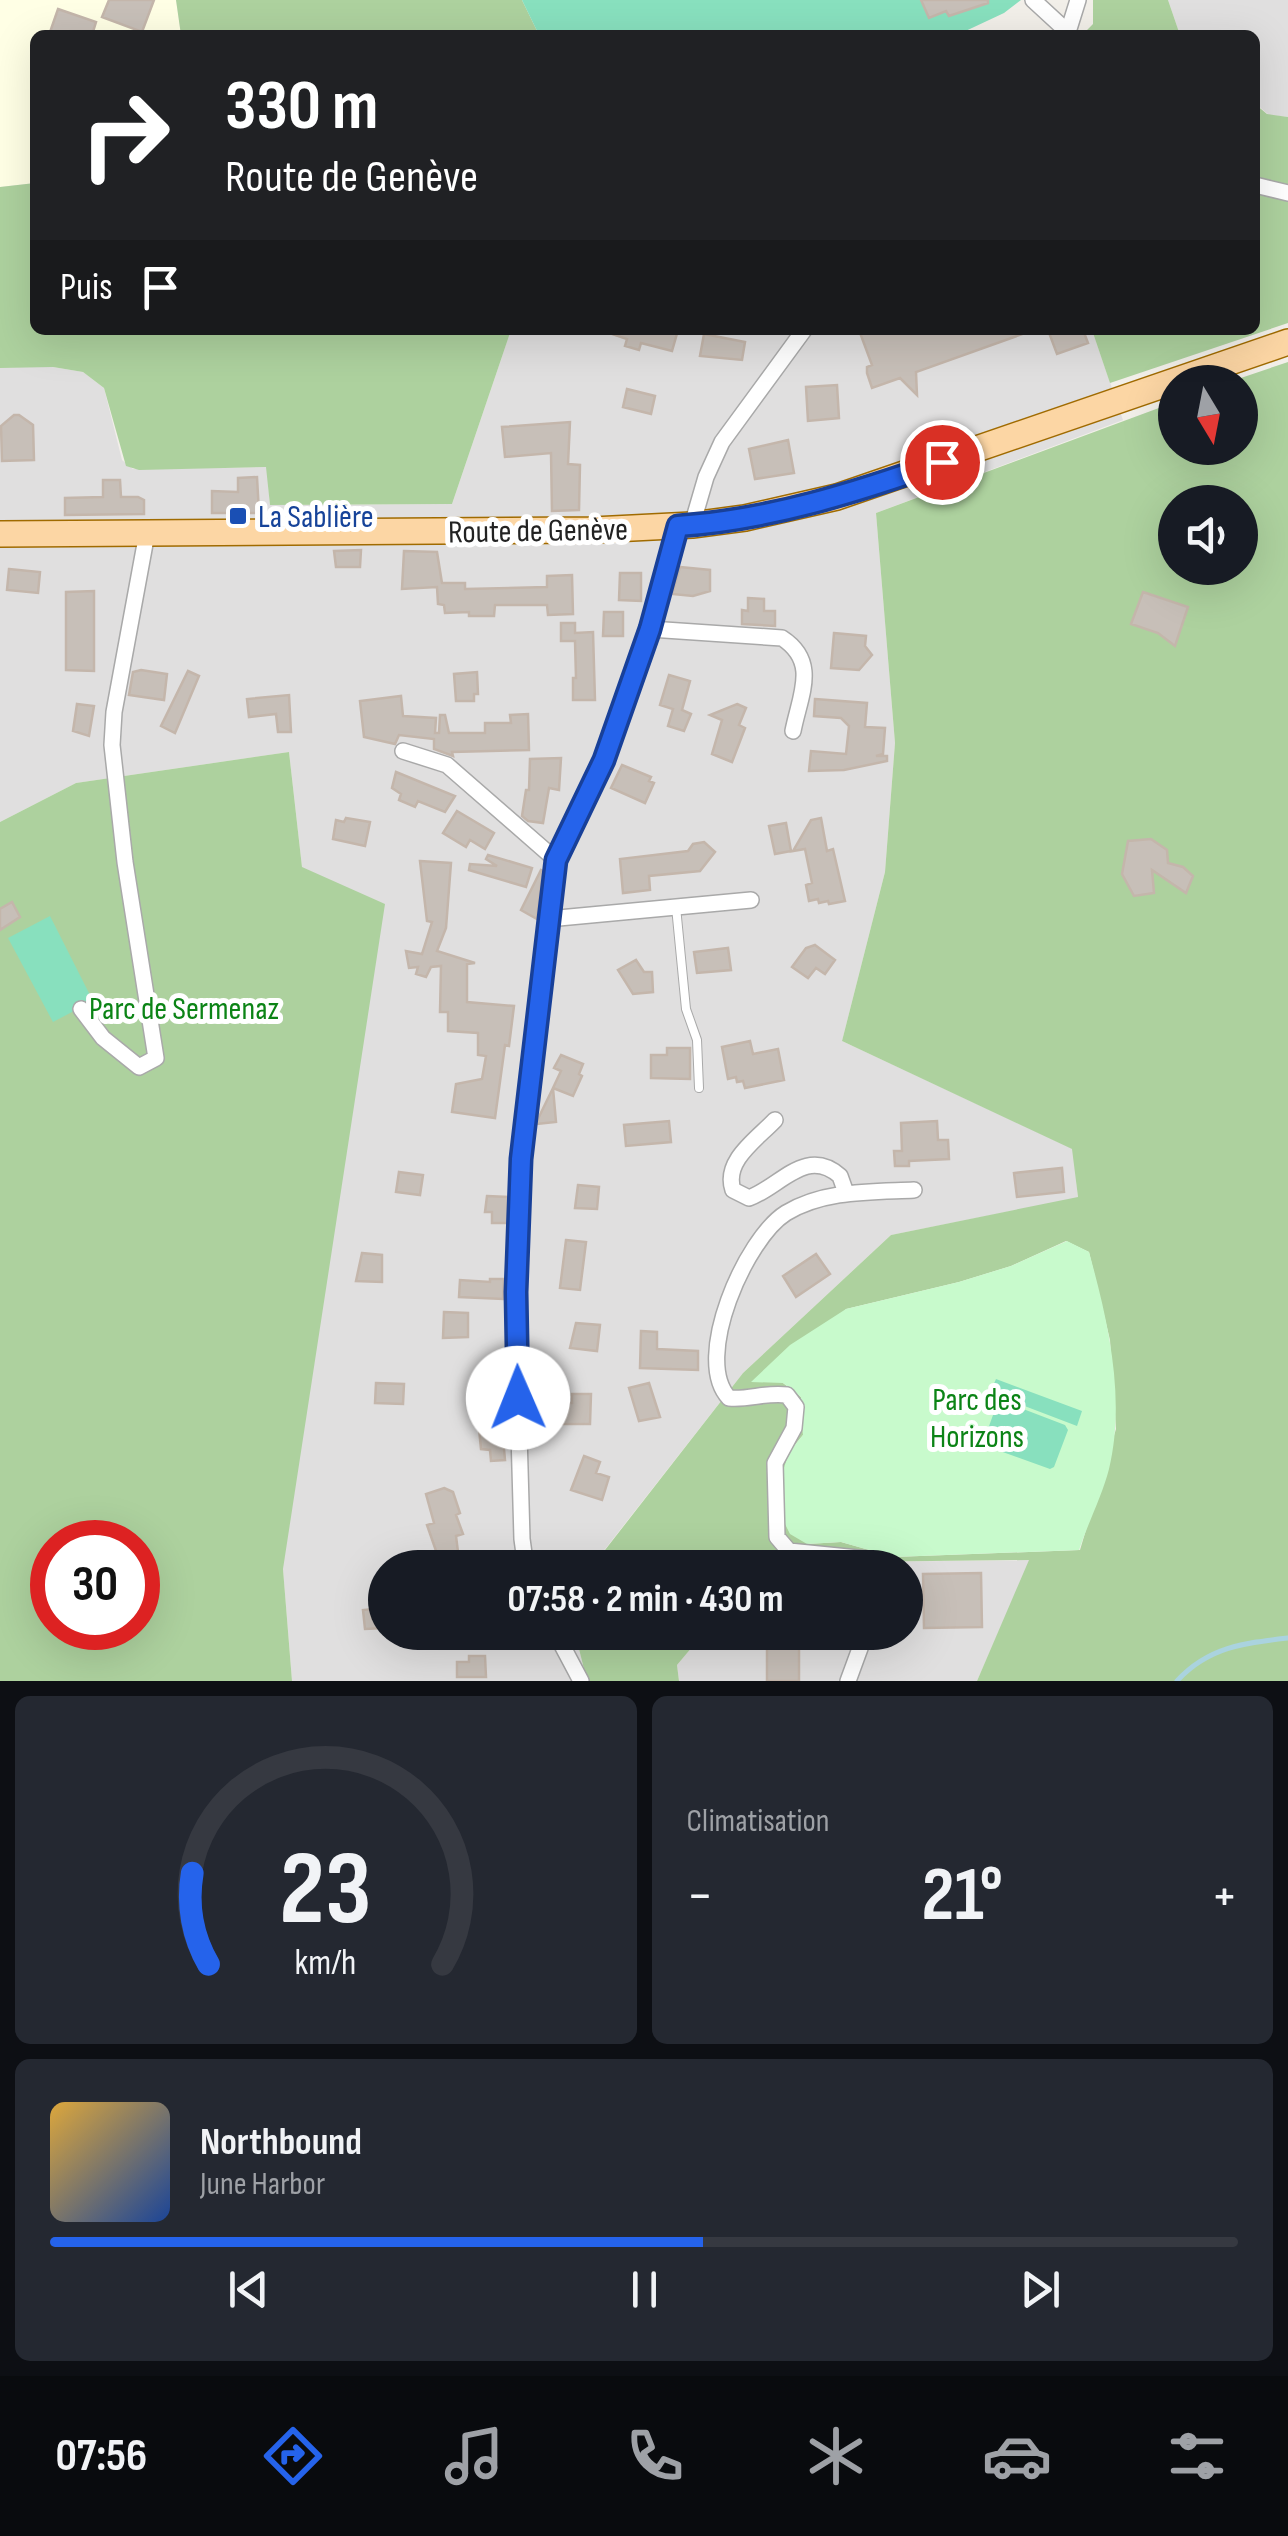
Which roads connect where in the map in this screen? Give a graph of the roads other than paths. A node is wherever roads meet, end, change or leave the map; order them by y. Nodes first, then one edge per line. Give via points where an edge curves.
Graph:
1 (1033, 0) edge
2 (1078, 0) edge
3 (1064, 30) edge
4 (1069, 30) edge
5 (1260, 186) edge
6 (1288, 192) edge
7 (800, 335) edge
8 (1288, 342) edge
9 (685, 526) junction
10 (0, 534) edge
11 (147, 534) junction
12 (650, 629) junction
13 (793, 732) dead end
14 (403, 751) dead end
15 (556, 860) junction
16 (751, 900) dead end
17 (676, 907) junction
18 (548, 919) junction
19 (81, 1008) dead end
20 (699, 1088) dead end
21 (775, 1120) dead end
22 (914, 1190) dead end
23 (846, 1193) junction
24 (524, 1550) edge
25 (788, 1550) edge
26 (565, 1650) edge
27 (859, 1650) edge
28 (581, 1681) edge
29 (848, 1681) edge

1 - 3 street
2 - 4 street
5 - 6 street
7 - 9 street via 722,442
8 - 9 main road, Route de Genève via 837,498
9 - 11 main road, Route de Genève
9 - 12 street
10 - 11 main road, Route de Genève
11 - 19 street via 112,745 156,1058 138,1067 103,1038
12 - 13 street via 782,638 794,646 805,670
12 - 15 street via 604,760
14 - 15 street via 447,765
15 - 18 street
16 - 17 street
17 - 18 street
17 - 20 lane
18 - 24 street via 521,1159 516,1292
21 - 23 street via 736,1160 733,1190 749,1198 796,1168 821,1166 840,1176
22 - 23 street
23 - 25 street via 798,1208 764,1231 734,1287 719,1342 718,1374 729,1398 770,1392 787,1395 796,1407 794,1428 774,1463 776,1537
26 - 28 street
27 - 29 street

